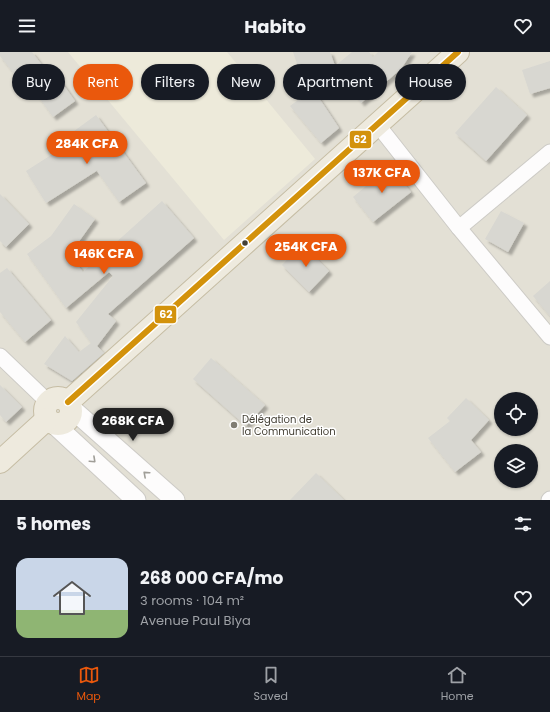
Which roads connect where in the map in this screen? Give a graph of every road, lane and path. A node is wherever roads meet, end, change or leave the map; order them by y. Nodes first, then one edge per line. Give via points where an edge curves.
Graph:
1 (448, 55) edge
2 (377, 124) junction
3 (550, 152) edge
4 (459, 228) junction
5 (550, 337) edge
6 (0, 356) edge
7 (57, 411) junction
8 (0, 462) edge
9 (136, 500) edge
10 (175, 500) edge

1 - 2 highway
2 - 4 street
2 - 7 highway
3 - 4 street
4 - 5 street
6 - 7 street
7 - 8 highway
7 -> 9 street
10 -> 7 street

